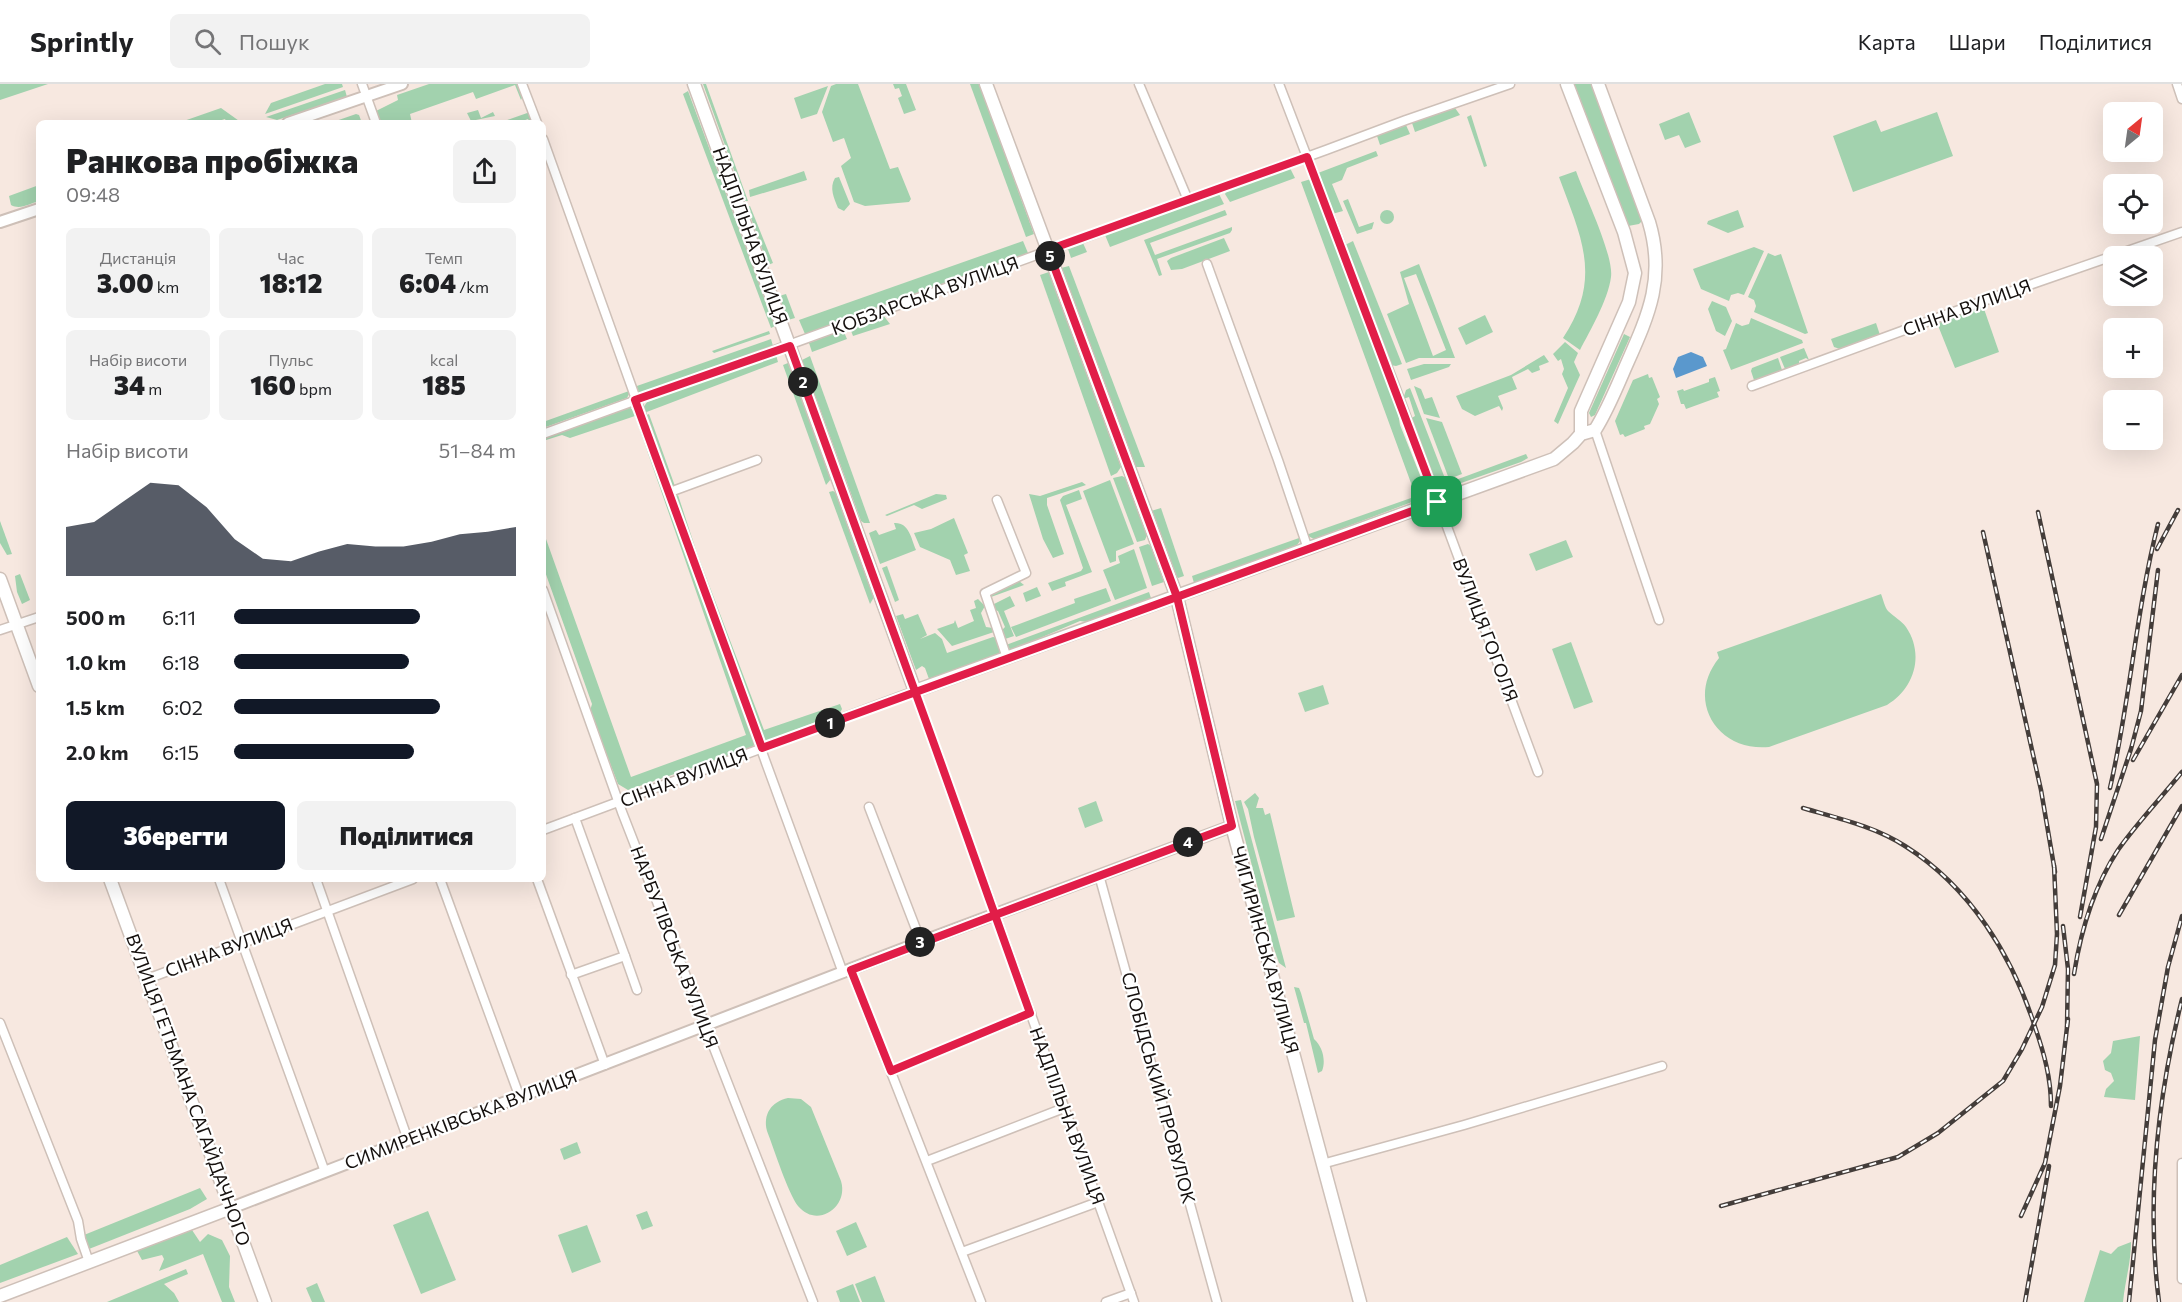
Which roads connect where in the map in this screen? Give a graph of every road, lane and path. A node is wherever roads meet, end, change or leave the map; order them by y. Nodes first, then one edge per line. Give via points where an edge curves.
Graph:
1 (362, 84) edge
2 (402, 84) edge
3 (522, 84) edge
4 (694, 84) edge
5 (986, 84) edge
6 (1139, 84) edge
7 (1280, 84) edge
8 (1510, 84) edge
9 (1567, 84) edge
10 (1598, 84) edge
11 (2177, 84) edge
12 (366, 96) junction
13 (2182, 99) edge
14 (297, 120) edge
15 (375, 120) edge
16 (536, 120) edge
17 (546, 148) edge
18 (1307, 157) junction
19 (1188, 200) junction
20 (36, 210) edge
21 (0, 222) edge
22 (2182, 232) edge
23 (1048, 250) junction
24 (1657, 261) junction
25 (1207, 264) dead end
26 (1634, 267) junction
27 (790, 346) junction
28 (1752, 386) dead end
29 (635, 400) junction
30 (1595, 430) junction
31 (546, 433) edge
32 (1581, 434) junction
33 (757, 460) dead end
34 (670, 492) junction
35 (998, 500) dead end
36 (1437, 502) junction
37 (1308, 549) junction
38 (0, 579) edge
39 (1177, 597) junction
40 (546, 598) edge
41 (36, 618) edge
42 (1659, 620) dead end
43 (16, 624) junction
44 (0, 630) edge
45 (1007, 658) junction
46 (36, 678) edge
47 (915, 691) junction
48 (762, 748) junction
49 (1538, 772) dead end
50 (619, 802) junction
51 (869, 807) dead end
52 (575, 818) junction
53 (1232, 826) junction
54 (546, 829) edge
55 (1099, 875) junction
56 (111, 882) edge
57 (220, 882) edge
58 (317, 882) edge
59 (405, 882) edge
60 (441, 882) edge
61 (538, 882) edge
62 (328, 911) junction
63 (995, 915) junction
64 (921, 942) junction
65 (242, 943) junction
66 (625, 956) junction
67 (847, 971) junction
68 (571, 975) junction
69 (147, 979) junction
70 (637, 990) dead end
71 (1030, 1013) junction
72 (0, 1023) edge
73 (705, 1026) junction
74 (605, 1065) junction
75 (1662, 1066) dead end
76 (891, 1071) junction
77 (520, 1098) junction
78 (1064, 1108) junction
79 (408, 1140) junction
80 (927, 1161) junction
81 (2182, 1163) edge
82 (1322, 1164) junction
83 (325, 1172) junction
84 (1098, 1202) junction
85 (231, 1208) junction
86 (962, 1252) junction
87 (90, 1262) junction
88 (2182, 1279) edge
89 (1131, 1293) junction
90 (0, 1296) edge
91 (265, 1302) edge
92 (813, 1302) edge
93 (981, 1302) edge
94 (1106, 1302) edge
95 (1134, 1302) edge
96 (1217, 1302) edge
97 (1360, 1302) edge

1 - 12 street
2 - 12 street
3 - 16 street
4 - 27 main road, НАДПІЛЬНА ВУЛИЦЯ
5 - 23 main road, ЧИГИРИНСЬКА ВУЛИЦЯ
6 - 19 street
7 - 18 street, ВУЛИЦЯ ГОГОЛЯ
8 - 18 street, КОБЗАРСЬКА ВУЛИЦЯ
9 - 26 main road
10 - 24 main road via 1644,207
11 - 13 street
12 - 14 street
12 - 15 street
17 - 29 street
18 - 19 street, КОБЗАРСЬКА ВУЛИЦЯ
18 - 36 street, ВУЛИЦЯ ГОГОЛЯ
19 - 23 street, КОБЗАРСЬКА ВУЛИЦЯ
20 - 21 street
22 - 28 street, СІННА ВУЛИЦЯ
23 - 27 street, КОБЗАРСЬКА ВУЛИЦЯ
23 - 39 main road, ЧИГИРИНСЬКА ВУЛИЦЯ
24 - 26 main road
24 - 30 main road via 1647,316
25 - 37 street
26 - 32 main road via 1629,302 1581,411
27 - 29 street, КОБЗАРСЬКА ВУЛИЦЯ
27 - 47 main road, НАДПІЛЬНА ВУЛИЦЯ
29 - 31 street, КОБЗАРСЬКА ВУЛИЦЯ
29 - 34 street
30 - 32 main road, СІННА ВУЛИЦЯ
30 - 42 street
32 - 36 main road, СІННА ВУЛИЦЯ via 1554,459
33 - 34 street
34 - 48 street
35 - 45 street via 1026,573 985,593
36 - 37 main road, СІННА ВУЛИЦЯ
36 - 49 street, ВУЛИЦЯ ГОГОЛЯ
37 - 39 main road, СІННА ВУЛИЦЯ
38 - 43 main road
39 - 45 main road, СІННА ВУЛИЦЯ
39 - 53 main road, ЧИГИРИНСЬКА ВУЛИЦЯ
40 - 50 street, НАРБУТІВСЬКА ВУЛИЦЯ
41 - 43 street
43 - 44 street
43 - 46 main road
45 - 47 main road, СІННА ВУЛИЦЯ
47 - 48 street, СІННА ВУЛИЦЯ
47 - 63 street, НАДПІЛЬНА ВУЛИЦЯ
48 - 50 street, СІННА ВУЛИЦЯ
48 - 67 street
50 - 52 street, СІННА ВУЛИЦЯ
50 - 73 street, НАРБУТІВСЬКА ВУЛИЦЯ
51 - 64 street
52 - 54 street, СІННА ВУЛИЦЯ
52 - 66 street
53 - 55 street, СИМИРЕНКІВСЬКА ВУЛИЦЯ
53 - 82 main road, ЧИГИРИНСЬКА ВУЛИЦЯ
55 - 63 street, СИМИРЕНКІВСЬКА ВУЛИЦЯ
55 - 96 street, СЛОБІДСЬКИЙ ПРОВУЛОК
56 - 69 main road, ВУЛИЦЯ ГЕТЬМАНА САГАЙДАЧНОГО
57 - 65 street
58 - 62 street
59 - 62 street, СІННА ВУЛИЦЯ
60 - 77 street
61 - 68 street
62 - 65 street, СІННА ВУЛИЦЯ
62 - 79 street
63 - 64 street, СИМИРЕНКІВСЬКА ВУЛИЦЯ
63 - 71 street, НАДПІЛЬНА ВУЛИЦЯ
64 - 67 street, СИМИРЕНКІВСЬКА ВУЛИЦЯ
65 - 69 street, СІННА ВУЛИЦЯ
65 - 83 street
66 - 68 street
66 - 70 street
67 - 73 street, СИМИРЕНКІВСЬКА ВУЛИЦЯ
67 - 76 street
68 - 74 street
69 - 85 main road, ВУЛИЦЯ ГЕТЬМАНА САГАЙДАЧНОГО
71 - 76 street
71 - 78 street, НАДПІЛЬНА ВУЛИЦЯ
72 - 87 street via 78,1221
73 - 74 street, СИМИРЕНКІВСЬКА ВУЛИЦЯ
73 - 92 street, НАРБУТІВСЬКА ВУЛИЦЯ
74 - 77 street, СИМИРЕНКІВСЬКА ВУЛИЦЯ
75 - 82 street
76 - 80 street
77 - 79 street, СИМИРЕНКІВСЬКА ВУЛИЦЯ
78 - 80 street
78 - 84 street, НАДПІЛЬНА ВУЛИЦЯ
79 - 83 street, СИМИРЕНКІВСЬКА ВУЛИЦЯ
80 - 86 street
81 - 88 street
82 - 97 main road, ЧИГИРИНСЬКА ВУЛИЦЯ
83 - 85 street, СИМИРЕНКІВСЬКА ВУЛИЦЯ
84 - 86 street
84 - 89 street, НАДПІЛЬНА ВУЛИЦЯ
85 - 87 main road, СИМИРЕНКІВСЬКА ВУЛИЦЯ
85 - 91 main road, ВУЛИЦЯ ГЕТЬМАНА САГАЙДАЧНОГО
86 - 93 street
87 - 90 main road, СИМИРЕНКІВСЬКА ВУЛИЦЯ
89 - 94 street
89 - 95 street, НАДПІЛЬНА ВУЛИЦЯ

